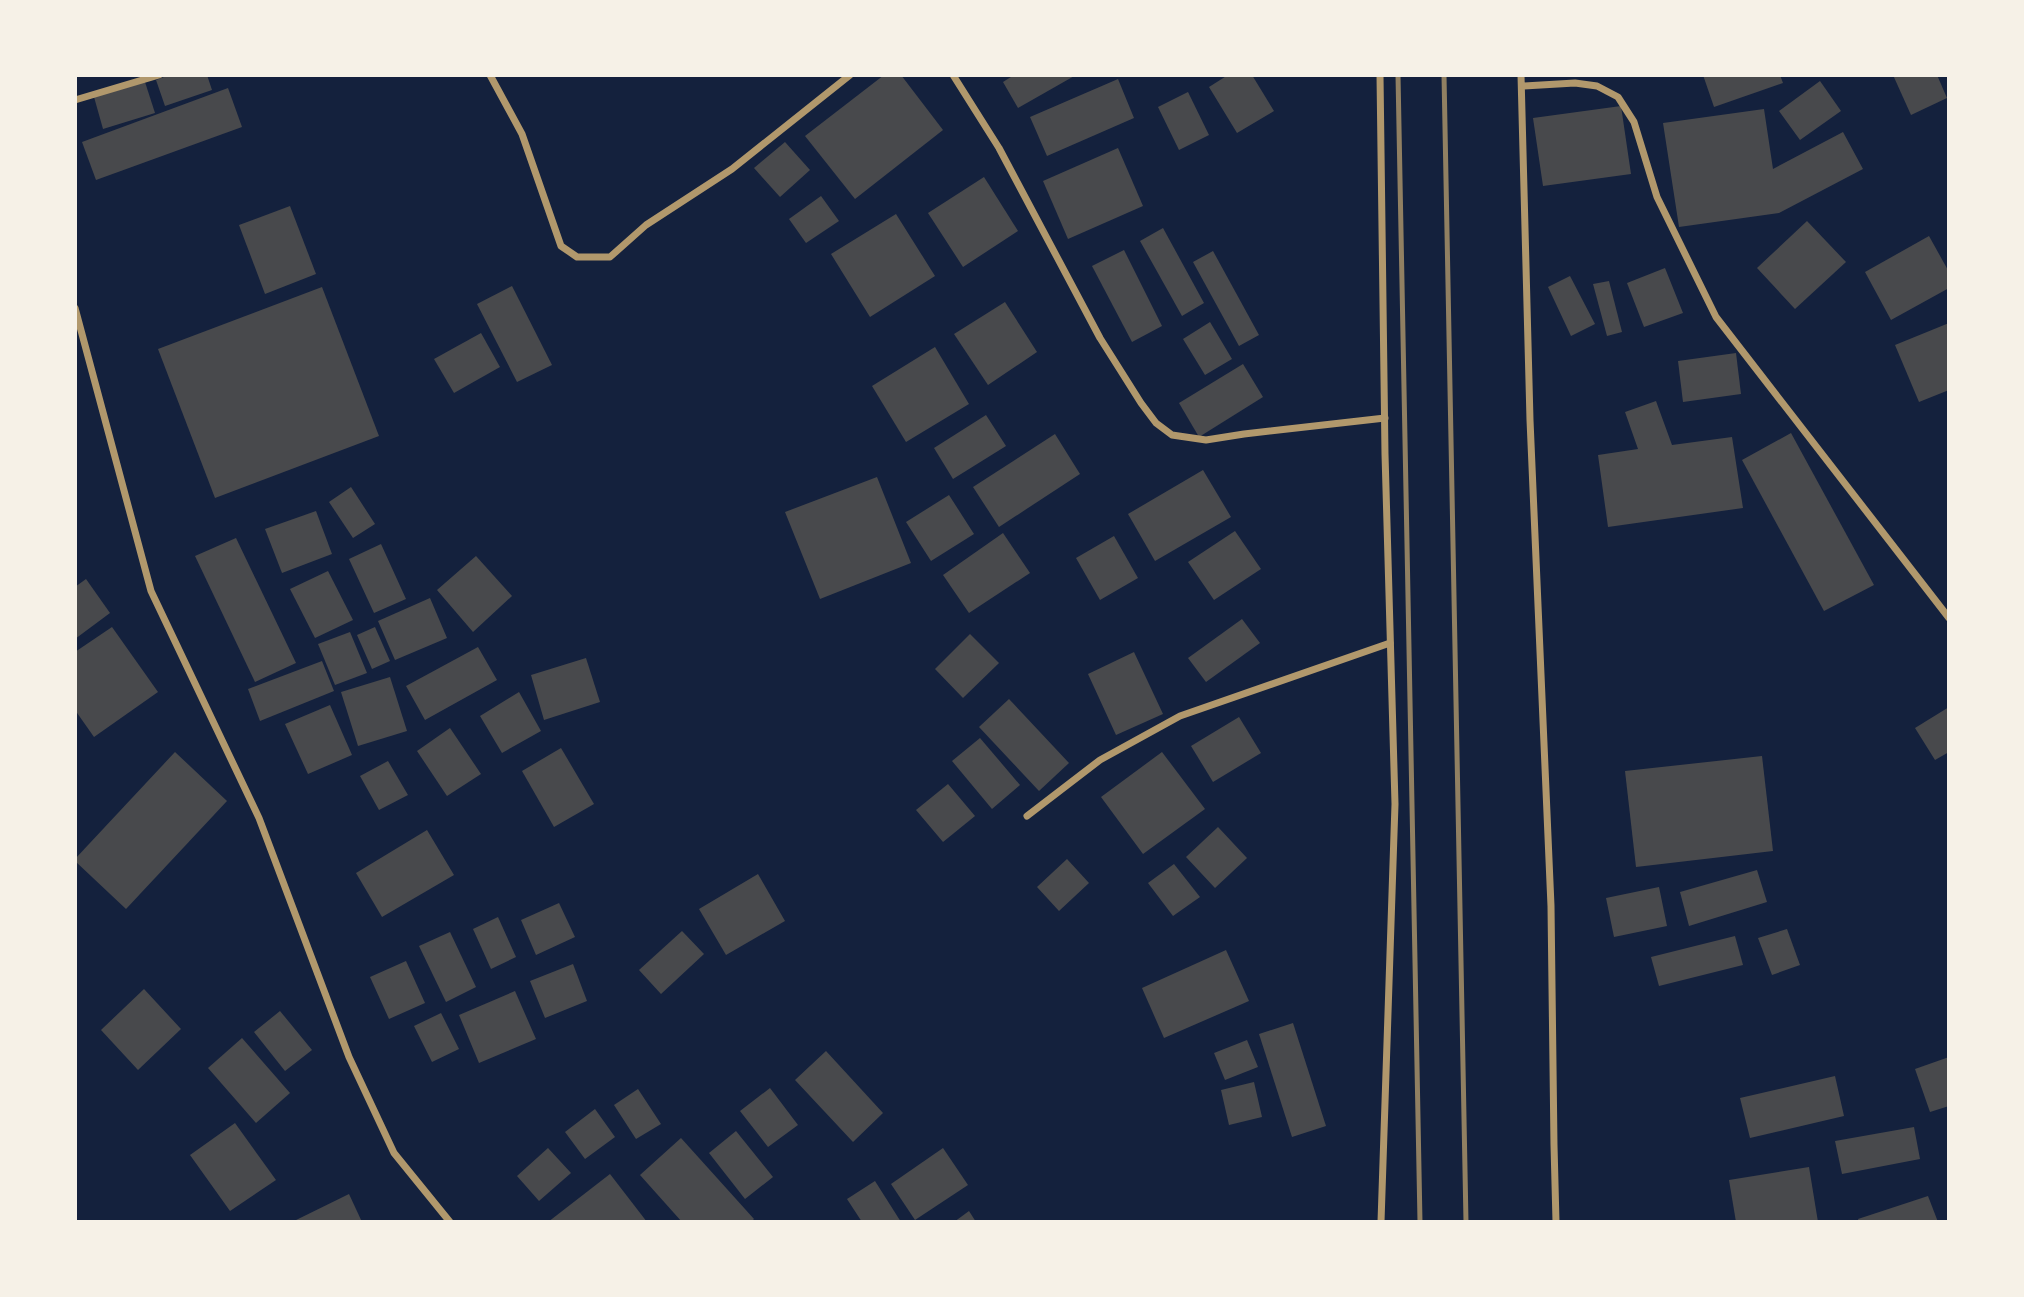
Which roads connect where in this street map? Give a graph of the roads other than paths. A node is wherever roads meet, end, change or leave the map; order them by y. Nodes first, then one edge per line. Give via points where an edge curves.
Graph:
1 (159, 75) edge
2 (490, 75) edge
3 (850, 75) edge
4 (953, 75) edge
5 (1380, 75) edge
6 (1521, 75) edge
7 (1522, 86) junction
8 (75, 100) edge
9 (75, 308) edge
10 (1385, 418) junction
11 (1949, 618) edge
12 (1390, 643) junction
13 (1027, 816) dead end
14 (450, 1222) edge
15 (1381, 1222) edge
16 (1556, 1222) edge

1 - 8 street
2 - 3 street via 522,134 561,246 577,257 610,257 646,225 732,169
4 - 10 street via 999,148 1100,338 1156,423 1172,435 1206,440
5 - 10 street
6 - 7 street
7 - 11 street via 1586,84 1618,97 1634,122 1657,197 1716,317
7 - 16 street via 1530,420 1551,906
9 - 14 street via 151,592 259,818 349,1057 394,1153
10 - 12 street
12 - 13 street via 1180,716 1100,760
12 - 15 street via 1395,804

